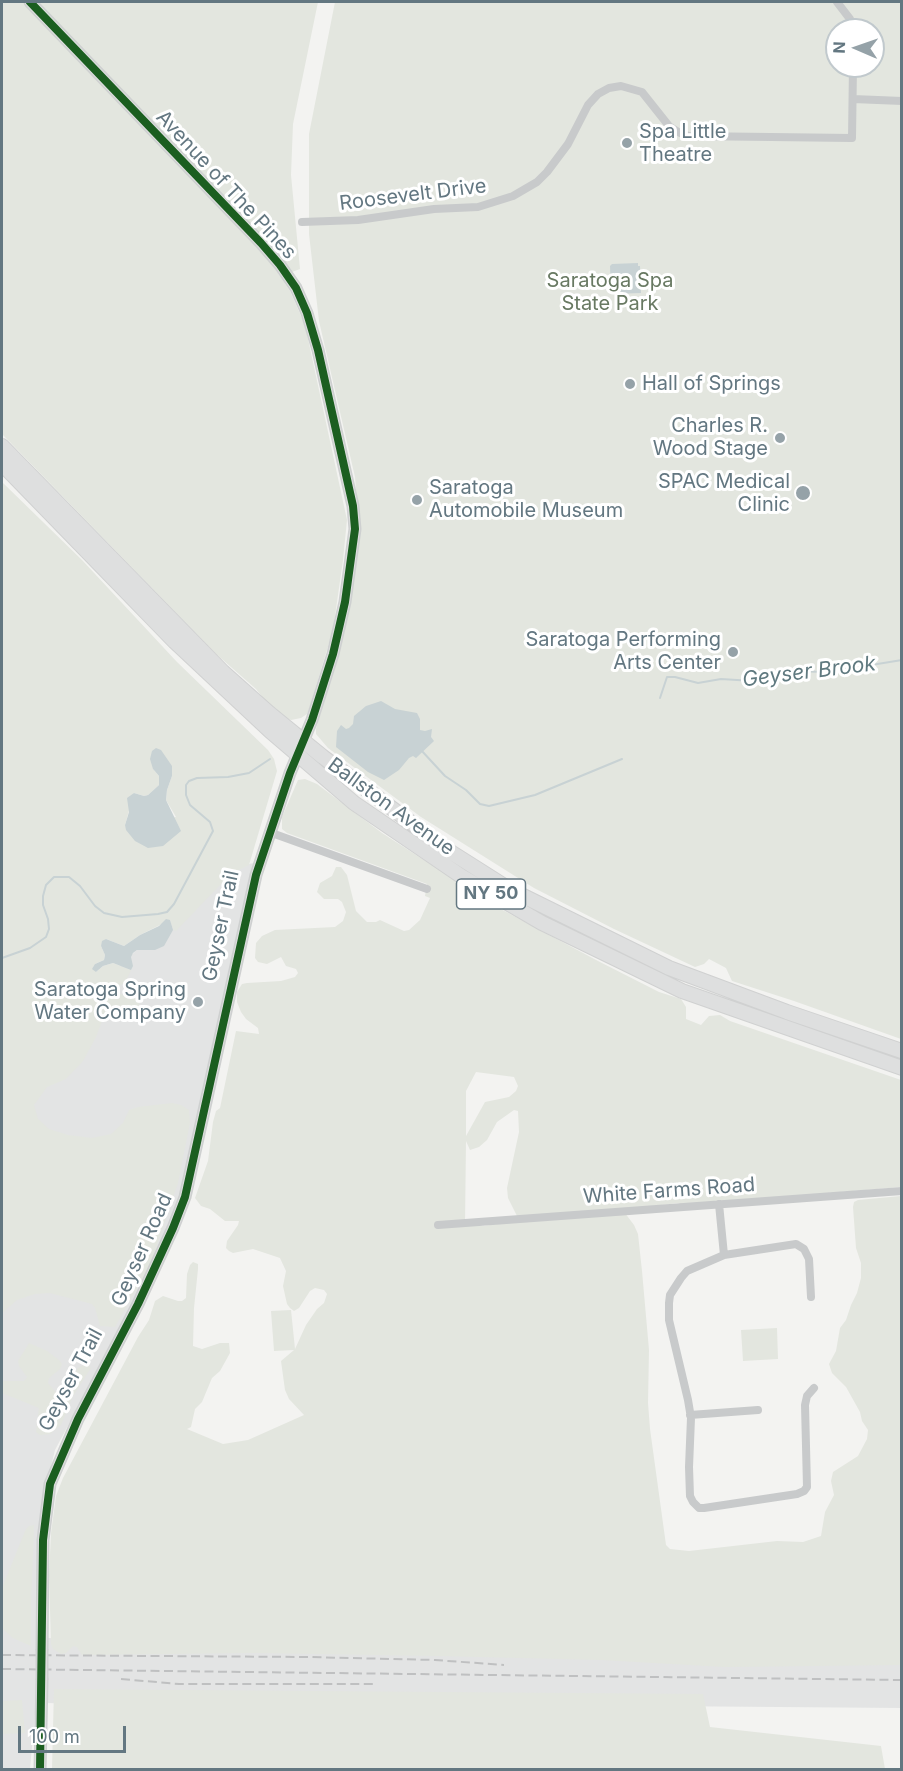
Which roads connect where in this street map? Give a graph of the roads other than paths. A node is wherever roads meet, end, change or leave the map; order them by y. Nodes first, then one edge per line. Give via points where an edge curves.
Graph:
1 (30, 2) edge
2 (837, 2) edge
3 (849, 18) edge
4 (853, 78) edge
5 (853, 99) junction
6 (902, 100) edge
7 (302, 222) dead end
8 (2, 446) edge
9 (2, 464) edge
10 (301, 748) junction
11 (269, 832) junction
12 (427, 889) dead end
13 (902, 1051) edge
14 (902, 1068) edge
15 (902, 1191) edge
16 (719, 1204) junction
17 (438, 1225) dead end
18 (724, 1255) junction
19 (811, 1297) dead end
20 (814, 1388) dead end
21 (758, 1410) dead end
22 (690, 1414) junction
23 (40, 1770) edge

1 - 10 street, Avenue of The Pines via 261,243 296,288 307,313 353,506 355,529 333,654
2 - 3 street
4 - 5 street, Roosevelt Drive
5 - 6 street
5 - 7 street, Roosevelt Drive via 852,138 693,136 669,126 642,92 621,86 609,88 588,105 568,144 547,172 513,196 478,207
8 - 10 highway, Ballston Avenue / NY 50
9 - 10 highway, Ballston Avenue / NY 50 via 175,642 270,731
10 - 11 street, Geyser Road
10 - 13 highway, Ballston Avenue / NY 50 via 509,889 669,968
10 - 14 highway, Ballston Avenue / NY 50 via 354,803 461,876 542,924 682,991
11 - 12 street
11 - 23 street, Geyser Road, bridge via 184,1197 143,1293 78,1419 50,1484 43,1540
15 - 16 street, White Farms Road
16 - 17 street, White Farms Road
16 - 18 street
18 - 19 street via 796,1244 809,1259
18 - 22 street via 687,1271 670,1295 669,1320
20 - 22 street via 805,1405 807,1487 797,1494 699,1508 690,1496
21 - 22 street

